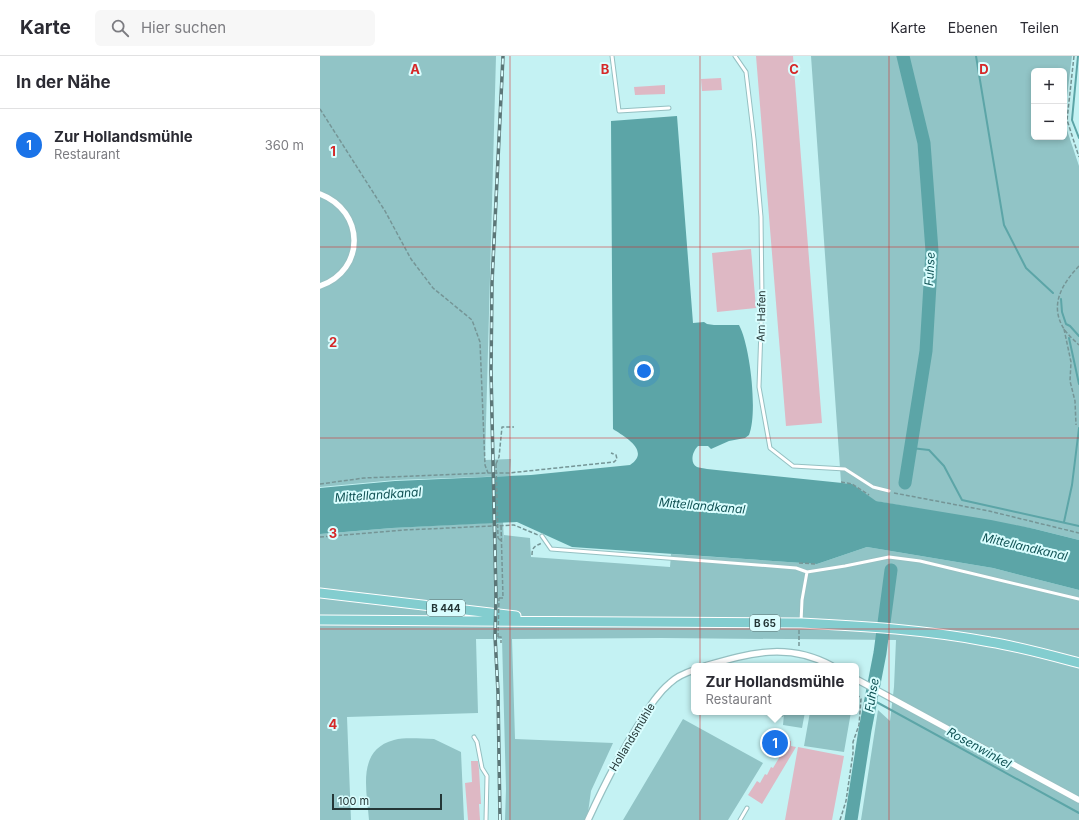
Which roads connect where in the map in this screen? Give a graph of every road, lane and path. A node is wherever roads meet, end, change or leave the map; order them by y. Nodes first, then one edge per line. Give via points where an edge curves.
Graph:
1 (612, 56) edge
2 (735, 56) edge
3 (1074, 56) edge
4 (669, 108) dead end
5 (320, 109) edge
6 (1079, 157) edge
7 (320, 194) edge
8 (1079, 266) edge
9 (320, 286) edge
10 (1064, 329) junction
11 (1079, 345) edge
12 (1076, 425) dead end
13 (514, 427) dead end
14 (611, 453) dead end
15 (488, 473) junction
16 (841, 482) dead end
17 (320, 484) edge
18 (889, 491) joint
19 (869, 495) dead end
20 (501, 526) junction
21 (1079, 533) edge
22 (542, 536) joint
23 (320, 537) edge
24 (545, 541) junction
25 (502, 542) junction
26 (532, 555) dead end
27 (806, 572) junction
28 (320, 593) edge
29 (1079, 599) edge
30 (320, 620) edge
31 (559, 622) junction
32 (801, 623) junction
33 (501, 642) dead end
34 (799, 654) junction
35 (716, 663) edge
36 (825, 663) edge
37 (1079, 663) edge
38 (691, 671) edge
39 (859, 681) edge
40 (859, 697) edge
41 (474, 737) dead end
42 (1079, 800) edge
43 (747, 808) dead end
44 (486, 820) edge
45 (588, 820) edge
46 (740, 820) edge
47 (840, 820) edge

1 - 4 lane via 619,111
2 - 18 lane, Am Hafen via 746,72 754,139 761,225 759,387 770,448 793,466 845,469 874,487
3 - 6 path via 1067,120
5 - 15 path via 412,259 433,288 472,320 480,342 485,465
7 - 9 street via 332,199 346,213 354,239 352,253 344,270 335,279
8 - 10 path via 1060,292 1057,304 1058,318
10 - 11 path
10 - 12 path via 1071,362 1070,381 1075,401
13 - 25 path, bridge via 502,427 496,464 498,538
14 - 15 path via 616,455 617,459 614,462
15 - 17 path via 364,478
16 - 19 path via 852,484
18 - 21 path via 989,511
20 - 22 path via 514,525
20 - 23 path
20 - 25 path
22 - 24 lane
24 - 26 path via 534,546
24 - 27 lane via 551,549 796,568
25 - 33 path, bridge via 503,598 499,598 498,637 501,637
27 - 29 lane via 889,557 920,561
27 - 32 lane
28 - 31 main road, B 444
30 - 31 main road, B 65
31 - 32 main road, B 65
32 - 34 path
32 - 37 main road, B 65 via 864,626 989,641
34 - 35 street via 768,651
34 - 36 street
38 - 45 street, Hollandsmühle via 670,683 658,695 624,747
39 - 42 street
40 - 47 path via 861,714 853,742 846,801
41 - 44 lane via 482,768 487,776
43 - 46 lane

